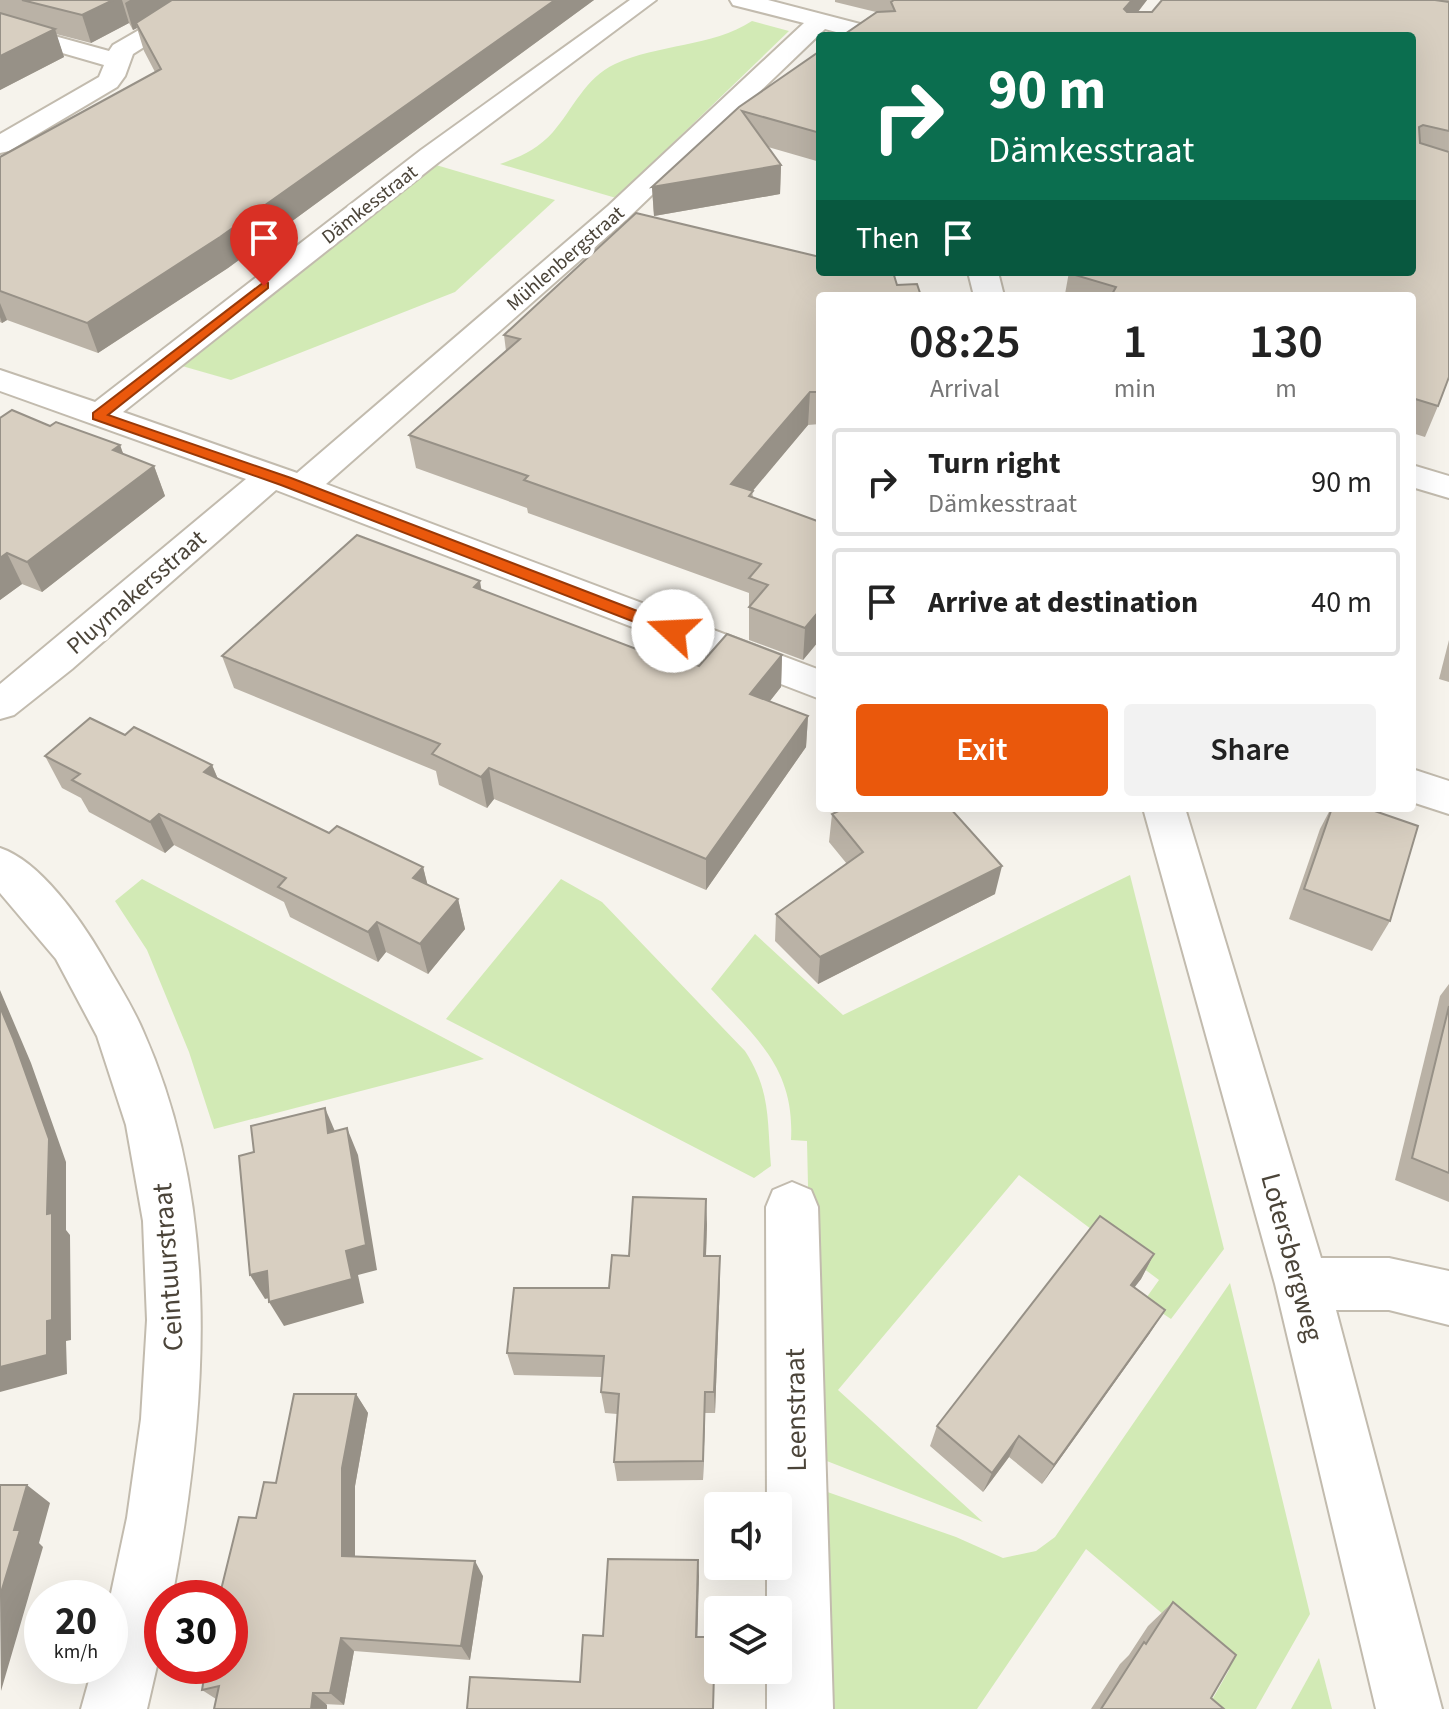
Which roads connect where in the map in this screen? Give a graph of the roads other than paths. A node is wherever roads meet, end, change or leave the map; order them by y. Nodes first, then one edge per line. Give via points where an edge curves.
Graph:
1 (207, 0) edge
2 (645, 0) edge
3 (741, 0) edge
4 (820, 21) junction
5 (0, 28) edge
6 (863, 32) edge
7 (116, 61) junction
8 (0, 145) edge
9 (0, 380) edge
10 (98, 416) junction
11 (1416, 477) edge
12 (286, 482) junction
13 (1449, 487) edge
14 (816, 683) edge
15 (0, 705) edge
16 (1416, 786) edge
17 (1449, 798) edge
18 (1165, 812) edge
19 (0, 865) edge
20 (792, 1207) dead end
21 (1302, 1284) junction
22 (1449, 1298) edge
23 (114, 1709) edge
24 (800, 1709) edge
25 (1409, 1709) edge

1 - 7 street via 126,47
2 - 10 street, Dämkesstraat via 430,156
3 - 4 street
4 - 6 street
4 - 12 street, Mühlenbergstraat via 618,212
5 - 7 street
7 - 8 street via 108,82
9 - 10 street
10 - 12 street
11 - 13 street
12 - 14 street
12 - 15 street, Pluymakersstraat
16 - 17 street
18 - 21 street, Lotersbergweg
19 - 23 street, Ceintuurstraat via 72,945 104,1000 132,1062 153,1132 167,1210 174,1393 139,1617
20 - 24 street, Leenstraat
21 - 22 street via 1389,1284
21 - 25 street, Lotersbergweg

